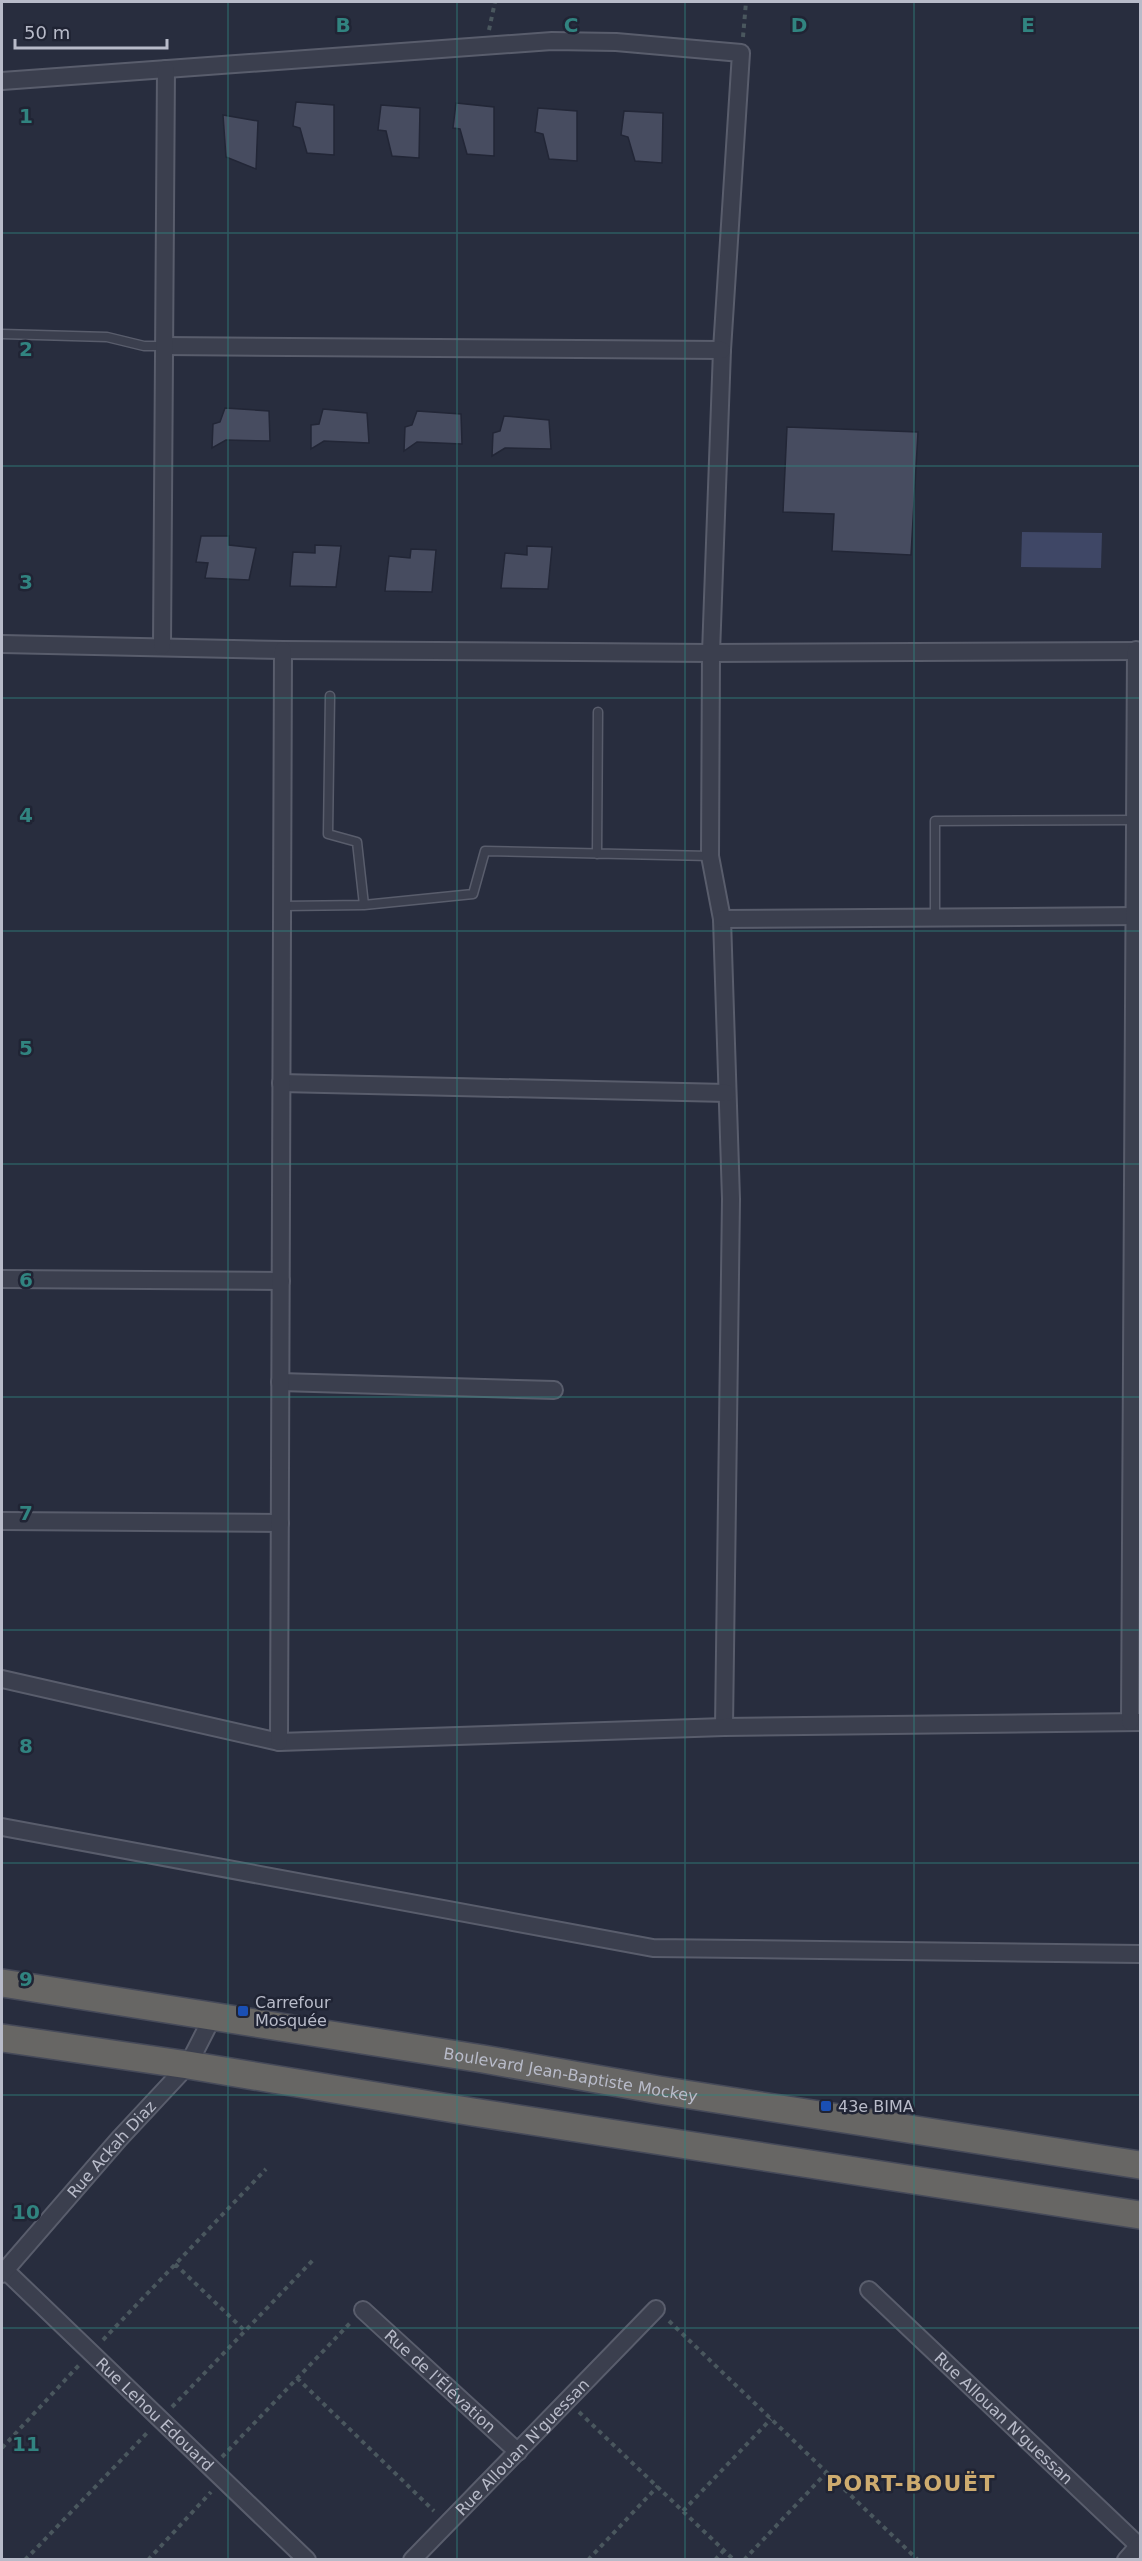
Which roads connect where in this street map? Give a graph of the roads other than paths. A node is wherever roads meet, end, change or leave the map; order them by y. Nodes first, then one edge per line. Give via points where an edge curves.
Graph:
1 (166, 69) junction
2 (2, 81) edge
3 (2, 333) edge
4 (164, 346) junction
5 (722, 350) junction
6 (2, 644) edge
7 (162, 646) junction
8 (283, 650) junction
9 (1138, 650) edge
10 (711, 653) junction
11 (330, 696) dead end
12 (597, 712) dead end
13 (1135, 820) junction
14 (597, 854) junction
15 (710, 856) junction
16 (364, 905) junction
17 (283, 906) junction
18 (1138, 916) edge
19 (935, 917) junction
20 (722, 919) junction
21 (281, 1083) junction
22 (727, 1093) junction
23 (2, 1280) edge
24 (281, 1281) junction
25 (1137, 1292) edge
26 (280, 1382) junction
27 (554, 1390) dead end
28 (2, 1521) edge
29 (280, 1523) junction
30 (1136, 1532) edge
31 (2, 1679) edge
32 (1135, 1722) edge
33 (724, 1727) junction
34 (279, 1742) junction
35 (2, 1827) edge
36 (1140, 1954) edge
37 (2, 1983) edge
38 (212, 2018) junction
39 (2, 2037) edge
40 (188, 2065) junction
41 (1140, 2165) edge
42 (1140, 2215) edge
43 (3, 2272) edge
44 (869, 2290) dead end
45 (656, 2309) road end
46 (363, 2310) road end
47 (518, 2452) junction
48 (1140, 2545) edge
49 (307, 2559) edge
50 (412, 2559) edge
51 (1126, 2559) edge

1 - 2 street
1 - 4 street
1 - 5 street via 552,41 741,52
3 - 4 lane via 107,337 144,346
4 - 5 street
4 - 7 street
5 - 10 street
6 - 7 street
7 - 8 street
8 - 10 street
8 - 17 street
9 - 10 street
9 - 13 street
10 - 15 street
11 - 16 lane via 328,834 357,842
12 - 14 lane
13 - 18 street
13 - 19 lane via 935,821
14 - 15 lane
14 - 16 lane via 485,851 473,894
15 - 20 street
16 - 17 lane
17 - 21 street
18 - 19 street
18 - 25 street
19 - 20 street
20 - 22 street
21 - 22 street
21 - 24 street
22 - 33 street via 731,1199
23 - 24 street
24 - 26 street
25 - 30 street
26 - 27 street
26 - 29 street
28 - 29 street
29 - 34 street
30 - 32 street
31 - 34 street
32 - 33 street
33 - 34 street
35 - 36 street via 653,1948
37 - 38 highway, Boulevard Jean-Baptiste Mockey
38 - 40 street, Rue Ackah Diaz
38 - 41 highway, Boulevard Jean-Baptiste Mockey
39 - 40 highway
40 - 42 highway
40 - 43 street, Rue Ackah Diaz
43 - 49 street, Rue Lehou Edouard
44 - 48 street, Rue Allouan N'guessan
45 - 47 street, Rue Allouan N'guessan
46 - 47 street, Rue de l'Élévation
47 - 50 street, Rue Allouan N'guessan
48 - 51 street

